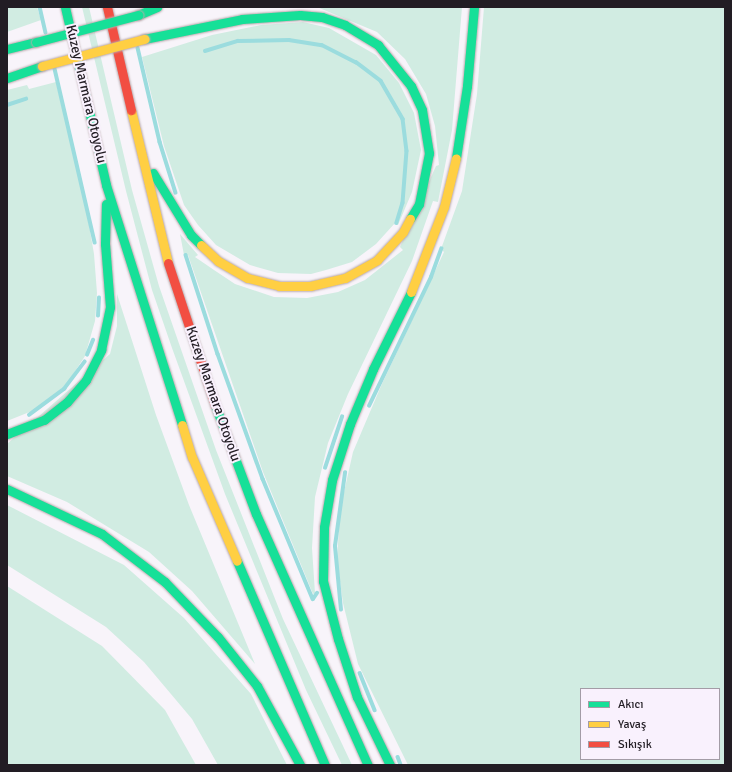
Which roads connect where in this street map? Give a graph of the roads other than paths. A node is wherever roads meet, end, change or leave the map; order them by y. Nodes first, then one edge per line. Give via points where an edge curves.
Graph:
1 (65, 7) edge
2 (107, 7) edge
3 (157, 7) edge
4 (474, 7) edge
5 (224, 12) dead end
6 (144, 39) junction
7 (36, 42) junction
8 (7, 46) edge
9 (7, 49) edge
10 (7, 76) edge
11 (140, 152) junction
12 (106, 185) junction
13 (7, 434) edge
14 (7, 489) edge
15 (300, 765) edge
16 (325, 765) edge
17 (368, 765) edge
18 (390, 765) edge

1 - 12 highway, Kuzey Marmara Otoyolu
2 - 11 highway, Kuzey Marmara Otoyolu
3 - 7 highway, bridge via 138,15
4 - 18 highway via 454,171 444,207 405,306 373,369 350,424 332,480 324,527 323,581 338,639 357,697
5 - 6 highway
6 - 10 highway, bridge
6 - 11 highway via 242,19 300,14 322,17 345,25 378,45 411,86 422,110 428,153 419,204 403,232 377,260 345,278 310,286 279,286 248,278 218,261 191,235
7 - 8 highway
7 - 9 highway
11 - 17 highway, Kuzey Marmara Otoyolu via 165,252 207,384 256,514
12 - 13 highway via 105,244 110,307 101,350 86,380 66,402 44,420
12 - 16 highway, Kuzey Marmara Otoyolu via 192,457
14 - 15 highway via 102,534 165,582 218,637 256,686

